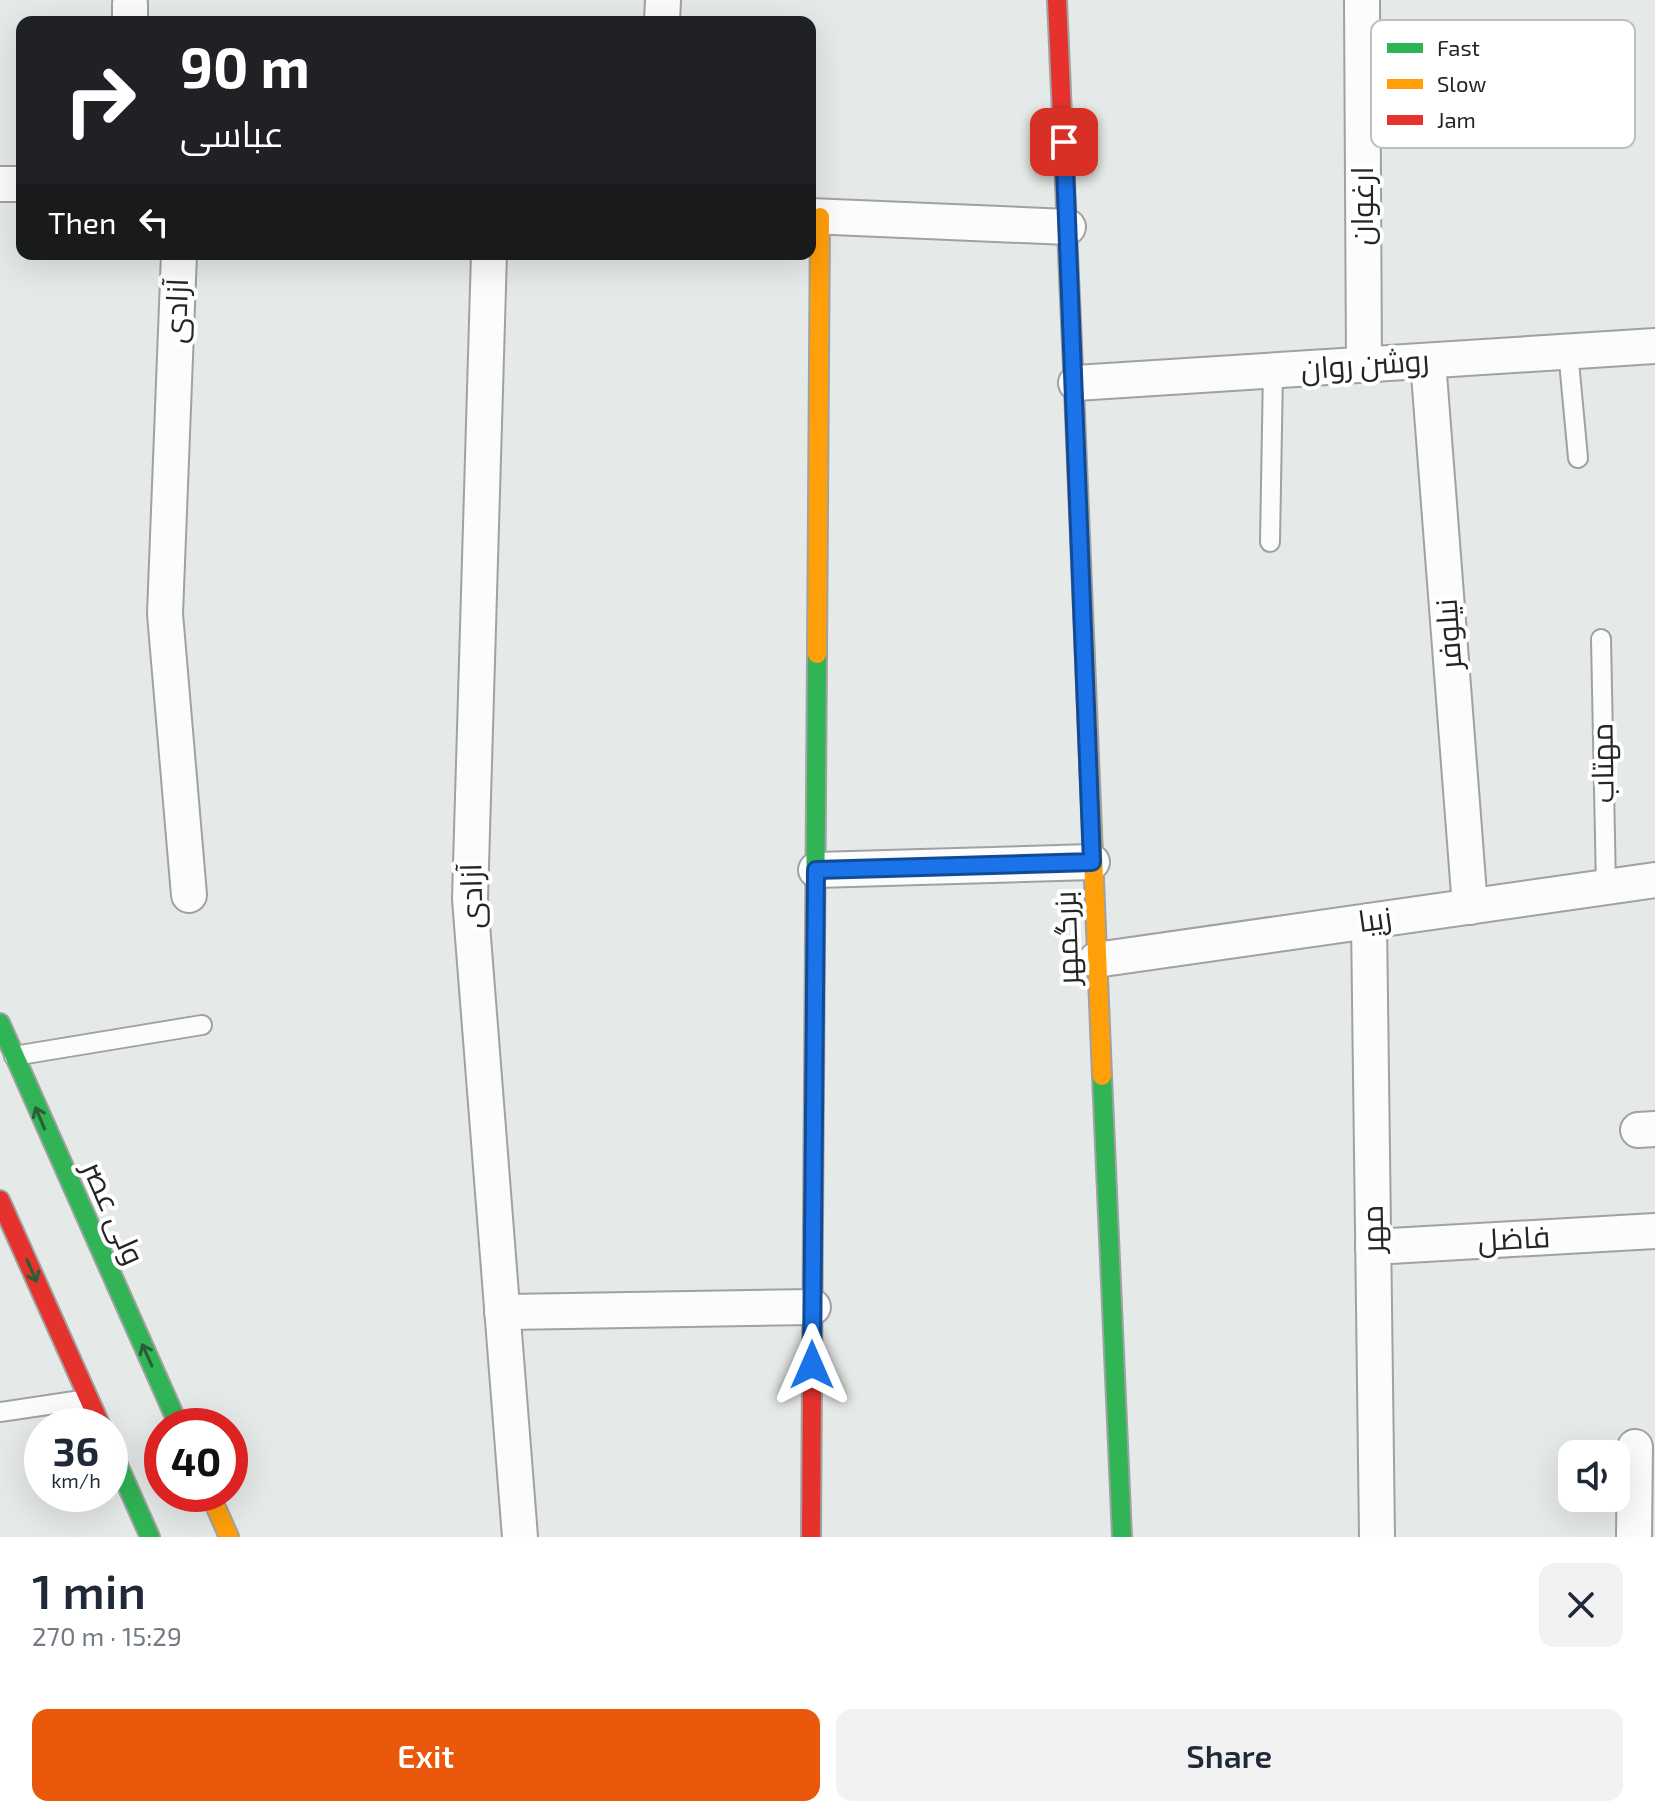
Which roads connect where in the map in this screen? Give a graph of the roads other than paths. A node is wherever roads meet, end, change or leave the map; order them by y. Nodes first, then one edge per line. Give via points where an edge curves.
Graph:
1 (1057, 0) edge
2 (1362, 0) edge
3 (816, 216) edge
4 (1068, 227) junction
5 (179, 260) edge
6 (489, 260) edge
7 (815, 260) edge
8 (1655, 346) edge
9 (1568, 351) junction
10 (1428, 361) junction
11 (1364, 365) junction
12 (1273, 371) junction
13 (1076, 383) junction
14 (1578, 458) dead end
15 (1270, 542) dead end
16 (1601, 639) dead end
17 (1092, 862) junction
18 (816, 870) junction
19 (1655, 880) edge
20 (1606, 887) junction
21 (189, 895) dead end
22 (1470, 907) junction
23 (1369, 921) junction
24 (1096, 960) junction
25 (0, 1023) edge
26 (202, 1025) dead end
27 (14, 1056) junction
28 (0, 1200) edge
29 (1655, 1231) edge
30 (1373, 1247) junction
31 (813, 1307) junction
32 (502, 1312) junction
33 (89, 1399) junction
34 (93, 1408) edge
35 (171, 1408) edge
36 (0, 1412) edge
37 (1635, 1447) dead end
38 (128, 1488) edge
39 (218, 1512) edge
40 (150, 1537) edge
41 (229, 1537) edge
42 (520, 1537) edge
43 (811, 1537) edge
44 (1122, 1537) edge
45 (1377, 1537) edge
46 (1634, 1537) edge

1 - 4 street, بزرگمهر
2 - 11 street, ارغوان
3 - 4 street
4 - 13 street, بزرگمهر
5 - 21 street, آزادی via 165,614
6 - 32 street, آزادی via 470,899
7 - 18 street
8 - 9 street, روشن روان
9 - 10 street, روشن روان
9 - 14 lane
10 - 11 street, روشن روان
10 - 22 street, نیلوفر
11 - 12 street, روشن روان
12 - 13 street, روشن روان
12 - 15 lane
13 - 17 street, بزرگمهر
16 - 20 lane, مهتاب
17 - 18 street
17 - 24 street, بزرگمهر
18 - 31 street
19 - 20 street, زیبا
20 - 22 street, زیبا
22 - 23 street, زیبا
23 - 24 street, زیبا
23 - 30 street, مهر
24 - 44 street, بزرگمهر
25 - 27 street, ولی عصر
26 - 27 lane
35 -> 27 street, ولی عصر
28 -> 33 street
29 - 30 street, فاضل
30 - 45 street, مهر
31 - 32 street
31 - 43 street
32 - 42 street, آزادی
33 - 34 street
33 - 36 lane
37 - 46 street
38 - 40 street
39 - 41 street

